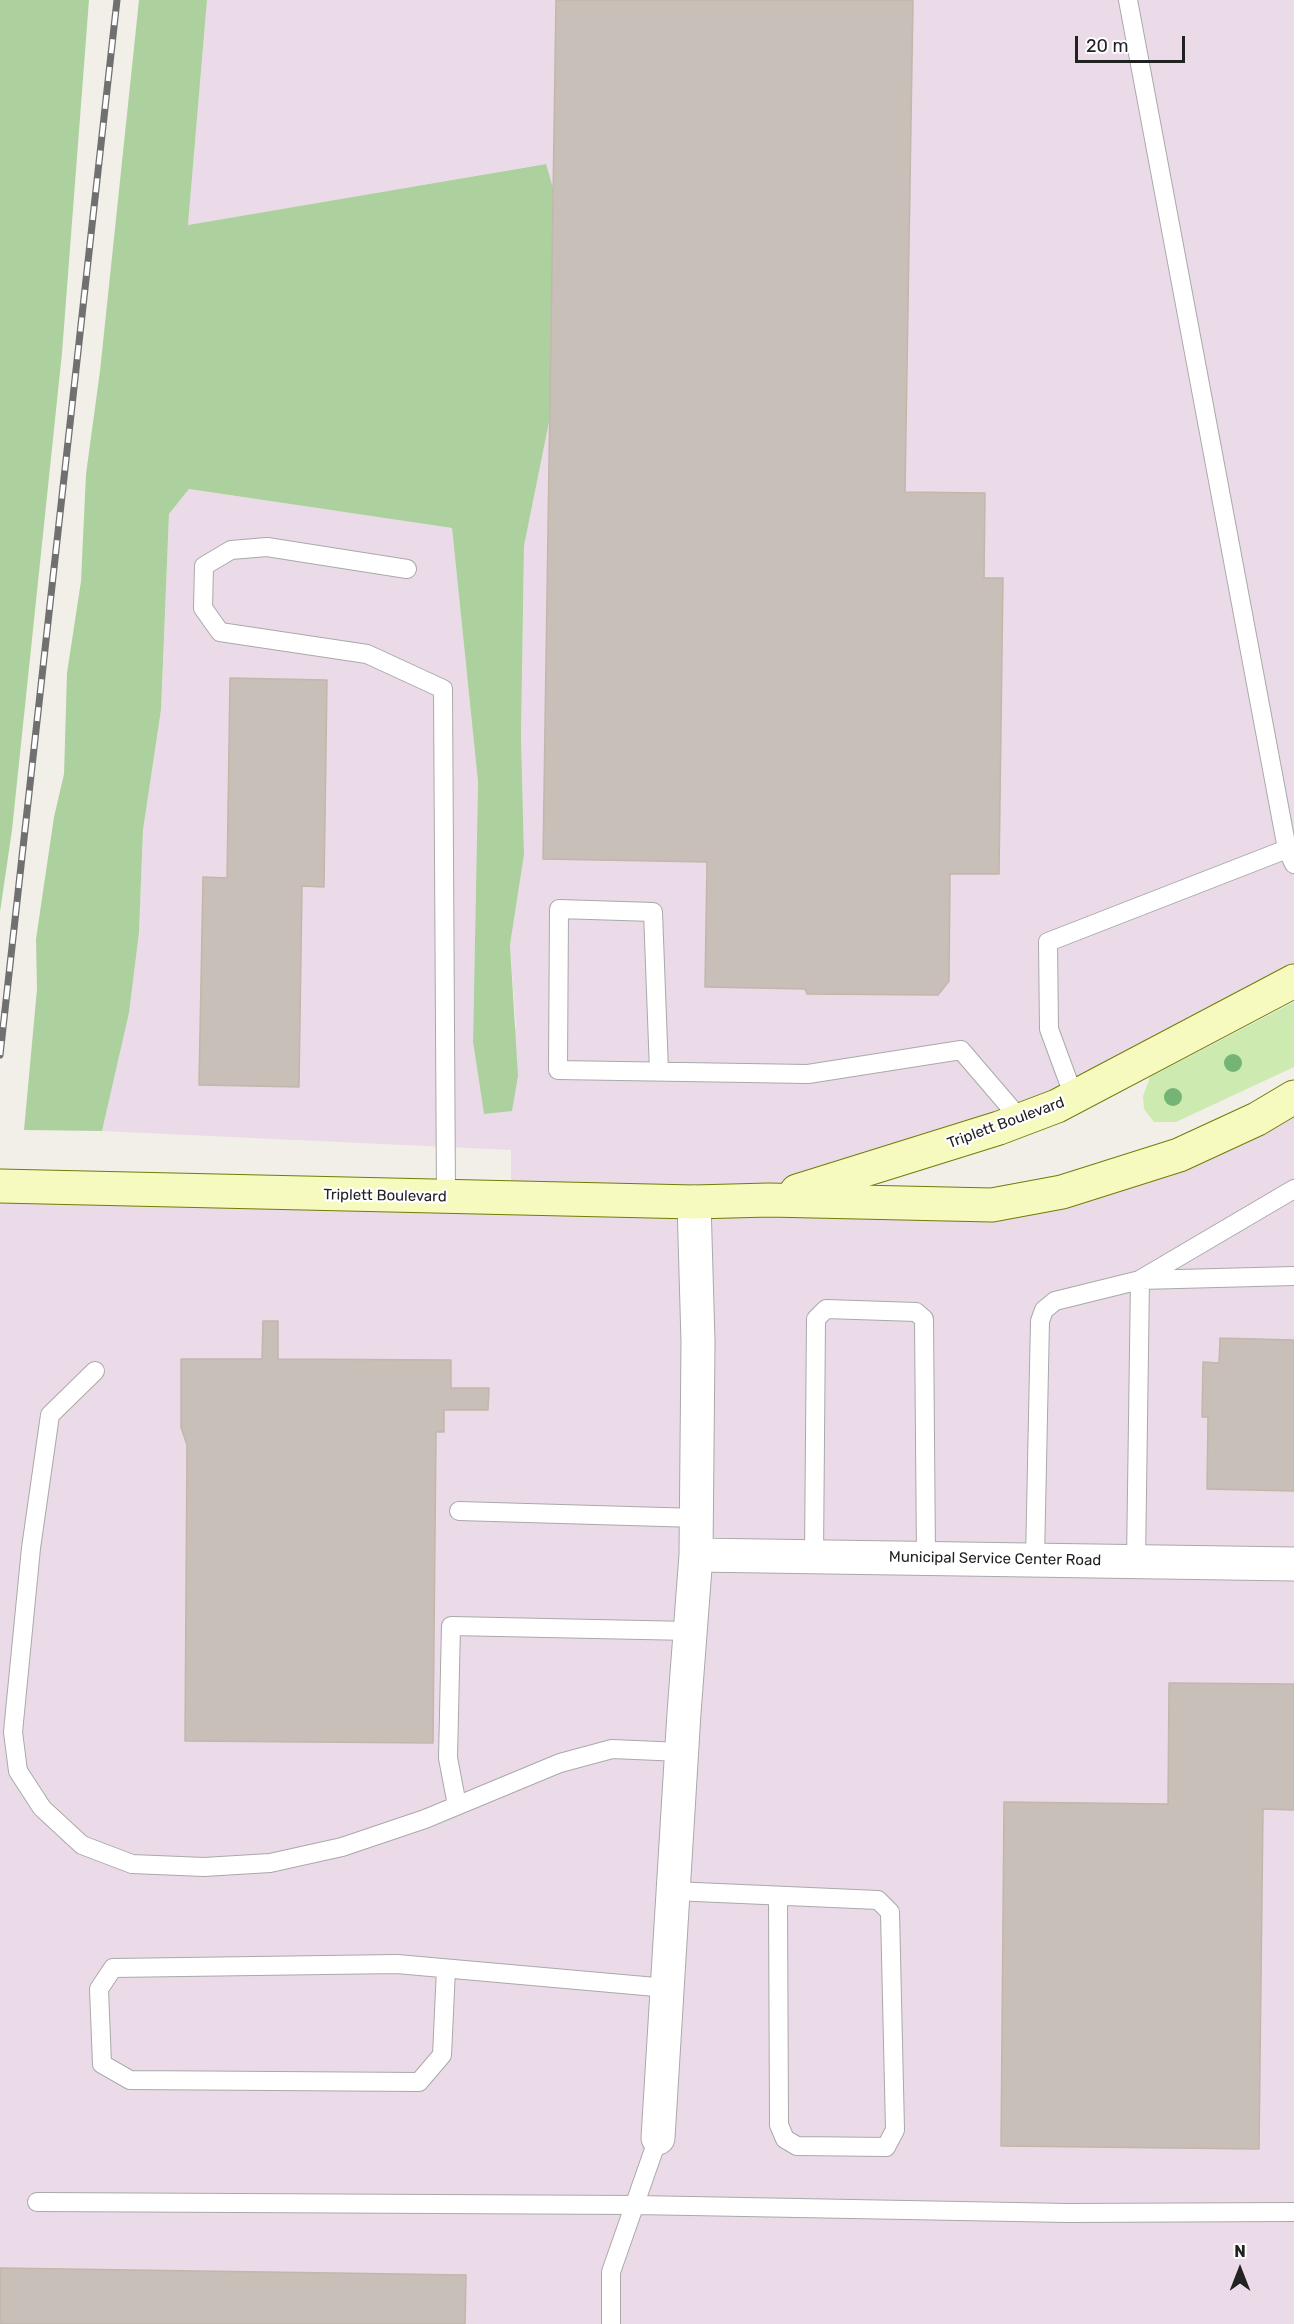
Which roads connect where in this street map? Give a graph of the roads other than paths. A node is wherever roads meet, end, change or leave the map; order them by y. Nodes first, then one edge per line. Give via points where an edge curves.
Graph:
1 (1128, 0) edge
2 (407, 568) dead end
3 (1291, 856) edge
4 (1294, 981) edge
5 (659, 1071) junction
6 (1074, 1097) junction
7 (1294, 1097) edge
8 (1021, 1120) junction
9 (0, 1186) edge
10 (1294, 1189) edge
11 (446, 1197) junction
12 (769, 1200) junction
13 (694, 1202) junction
14 (1294, 1276) edge
15 (1140, 1280) junction
16 (95, 1371) dead end
17 (459, 1510) dead end
18 (697, 1518) junction
19 (696, 1555) junction
20 (814, 1556) junction
21 (926, 1558) junction
22 (1035, 1559) junction
23 (1136, 1561) junction
24 (1294, 1564) edge
25 (690, 1631) junction
26 (681, 1752) junction
27 (457, 1805) junction
28 (673, 1891) junction
29 (778, 1896) junction
30 (446, 1969) junction
31 (667, 1988) junction
32 (658, 2138) joint
33 (37, 2202) dead end
34 (636, 2205) junction
35 (1294, 2212) edge
36 (611, 2324) edge

1 - 3 lane
2 - 11 lane via 267,547 231,550 204,566 203,608 220,632 367,654 443,689
3 - 6 lane via 1048,942 1049,1029
4 - 6 main road, Triplett Boulevard
5 - 5 lane via 558,1070 560,909 653,912
5 - 8 lane via 808,1074 961,1050
6 - 8 main road, Triplett Boulevard
7 - 12 main road, Triplett Boulevard via 1179,1155 1062,1192 992,1205
8 - 12 main road, Triplett Boulevard
9 - 11 main road, Triplett Boulevard
10 - 15 lane
11 - 13 main road, Triplett Boulevard
12 - 13 main road, Triplett Boulevard
13 - 18 street
14 - 15 lane
15 - 22 lane via 1055,1300 1044,1310 1040,1321
15 - 23 lane
16 - 27 lane via 50,1415 31,1548 13,1732 18,1771 42,1809 82,1845 132,1864 204,1867 270,1863 342,1847
17 - 18 lane
18 - 19 street
19 - 20 street, Municipal Service Center Road
19 - 25 street
20 - 21 street, Municipal Service Center Road
20 - 21 lane via 816,1319 826,1309 916,1311 924,1319
21 - 22 street, Municipal Service Center Road
22 - 23 street, Municipal Service Center Road
23 - 24 street, Municipal Service Center Road
25 - 26 street
25 - 27 lane via 451,1626 448,1758
26 - 27 lane via 612,1749 560,1763
26 - 28 street
28 - 29 lane
28 - 31 street
29 - 29 lane via 878,1900 890,1912 895,2130 886,2147 798,2146 785,2139 779,2125
30 - 30 lane via 397,1964 113,1968 99,1989 102,2064 130,2080 419,2082 442,2055
30 - 31 lane
31 - 32 street
32 - 34 lane
33 - 34 lane
34 - 35 lane via 1068,2213
34 - 36 lane via 611,2272

